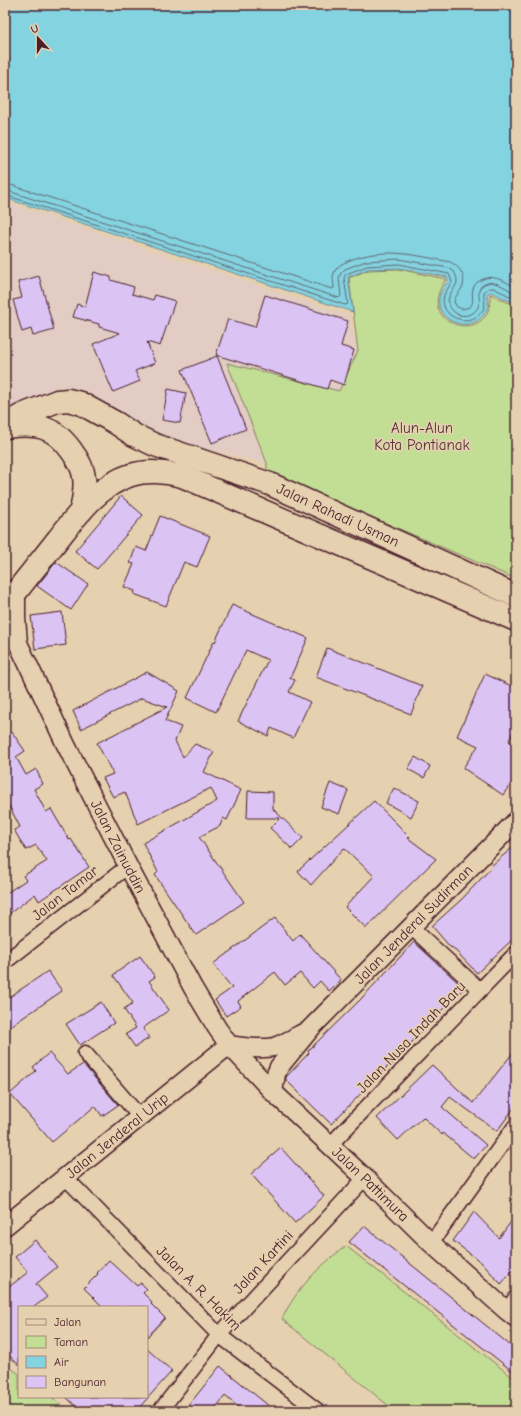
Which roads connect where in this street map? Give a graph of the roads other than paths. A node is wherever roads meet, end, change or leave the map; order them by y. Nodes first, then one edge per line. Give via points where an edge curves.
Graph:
1 (5, 426) edge
2 (81, 511) junction
3 (9, 595) edge
4 (516, 596) edge
5 (516, 620) edge
6 (12, 638) edge
7 (516, 821) edge
8 (128, 866) junction
9 (412, 927) junction
10 (516, 953) edge
11 (5, 962) edge
12 (480, 990) junction
13 (311, 1028) junction
14 (229, 1045) junction
15 (85, 1053) dead end
16 (273, 1092) junction
17 (140, 1117) junction
18 (516, 1125) edge
19 (330, 1145) junction
20 (65, 1178) junction
21 (365, 1178) junction
22 (8, 1219) edge
23 (431, 1243) junction
24 (513, 1309) edge
25 (219, 1334) junction
26 (160, 1411) edge
27 (318, 1411) edge

1 - 2 highway via 34,425 46,428 66,443 78,460 84,477 85,490
1 - 4 highway, Jalan Rahadi Usman via 22,414 57,401 80,403 155,445 270,484
2 - 3 highway, Jalan Rahadi Usman
2 - 5 highway, Jalan Rahadi Usman via 99,493 130,475 156,472 182,476
3 - 6 street, Jalan Zainuddin via 16,618
6 - 8 street, Jalan Zainuddin
7 - 9 street, Jalan Jenderal Sudirman
8 - 11 street, Jalan Tamar
8 - 14 street, Jalan Zainuddin via 207,1012
9 - 12 street
9 - 13 street, Jalan Jenderal Sudirman
10 - 12 street, Jalan Nusa Indah Baru
12 - 19 street, Jalan Nusa Indah Baru
13 - 14 street, Jalan Jenderal Sudirman via 288,1042 273,1047
13 - 16 street, Jalan Jenderal Sudirman via 279,1067
14 - 16 street, Jalan Pattimura
14 - 17 street, Jalan Jenderal Urip
15 - 17 street
16 - 19 street, Jalan Pattimura
17 - 20 street, Jalan Jenderal Urip
18 - 23 street
19 - 21 street, Jalan Pattimura
20 - 22 street, Jalan Jenderal Urip
20 - 25 street, Jalan A. R. Hakim
21 - 23 street, Jalan Pattimura
21 - 25 street, Jalan Kartini
23 - 24 street, Jalan Pattimura
25 - 26 street, Jalan Kartini
25 - 27 street, Jalan A. R. Hakim

